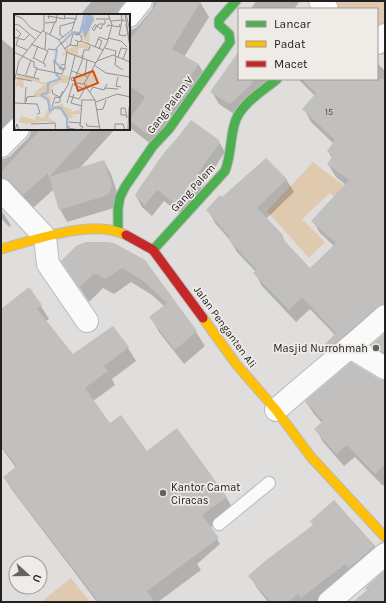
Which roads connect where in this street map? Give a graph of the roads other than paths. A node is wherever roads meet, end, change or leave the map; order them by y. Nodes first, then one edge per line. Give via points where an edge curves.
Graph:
1 (141, 1) edge
2 (236, 1) edge
3 (130, 15) edge
4 (276, 80) edge
5 (17, 130) edge
6 (1, 146) edge
7 (1, 190) edge
8 (118, 232) junction
9 (45, 237) junction
10 (1, 249) edge
11 (153, 250) junction
12 (385, 316) edge
13 (87, 321) dead end
14 (350, 348) junction
15 (385, 368) edge
16 (276, 410) junction
17 (269, 483) dead end
18 (220, 524) dead end
19 (385, 537) edge
20 (385, 554) edge
21 (329, 602) edge

1 - 3 street
2 - 8 street, Gang Palem V via 219,20 219,25 230,35 230,42 125,187 118,208
4 - 11 street, Gang Palem via 238,115 229,164 225,171
5 - 6 street
7 - 9 street
8 - 9 street, Jalan Penganten Ali via 108,229 84,229
8 - 11 street, Jalan Penganten Ali
9 - 10 street, Jalan Penganten Ali
9 - 13 street via 48,264
11 - 16 street, Jalan Penganten Ali via 236,364
12 - 14 street
14 - 15 street
14 - 16 street
16 - 19 street, Jalan Penganten Ali via 311,457
17 - 18 lane
20 - 21 street

